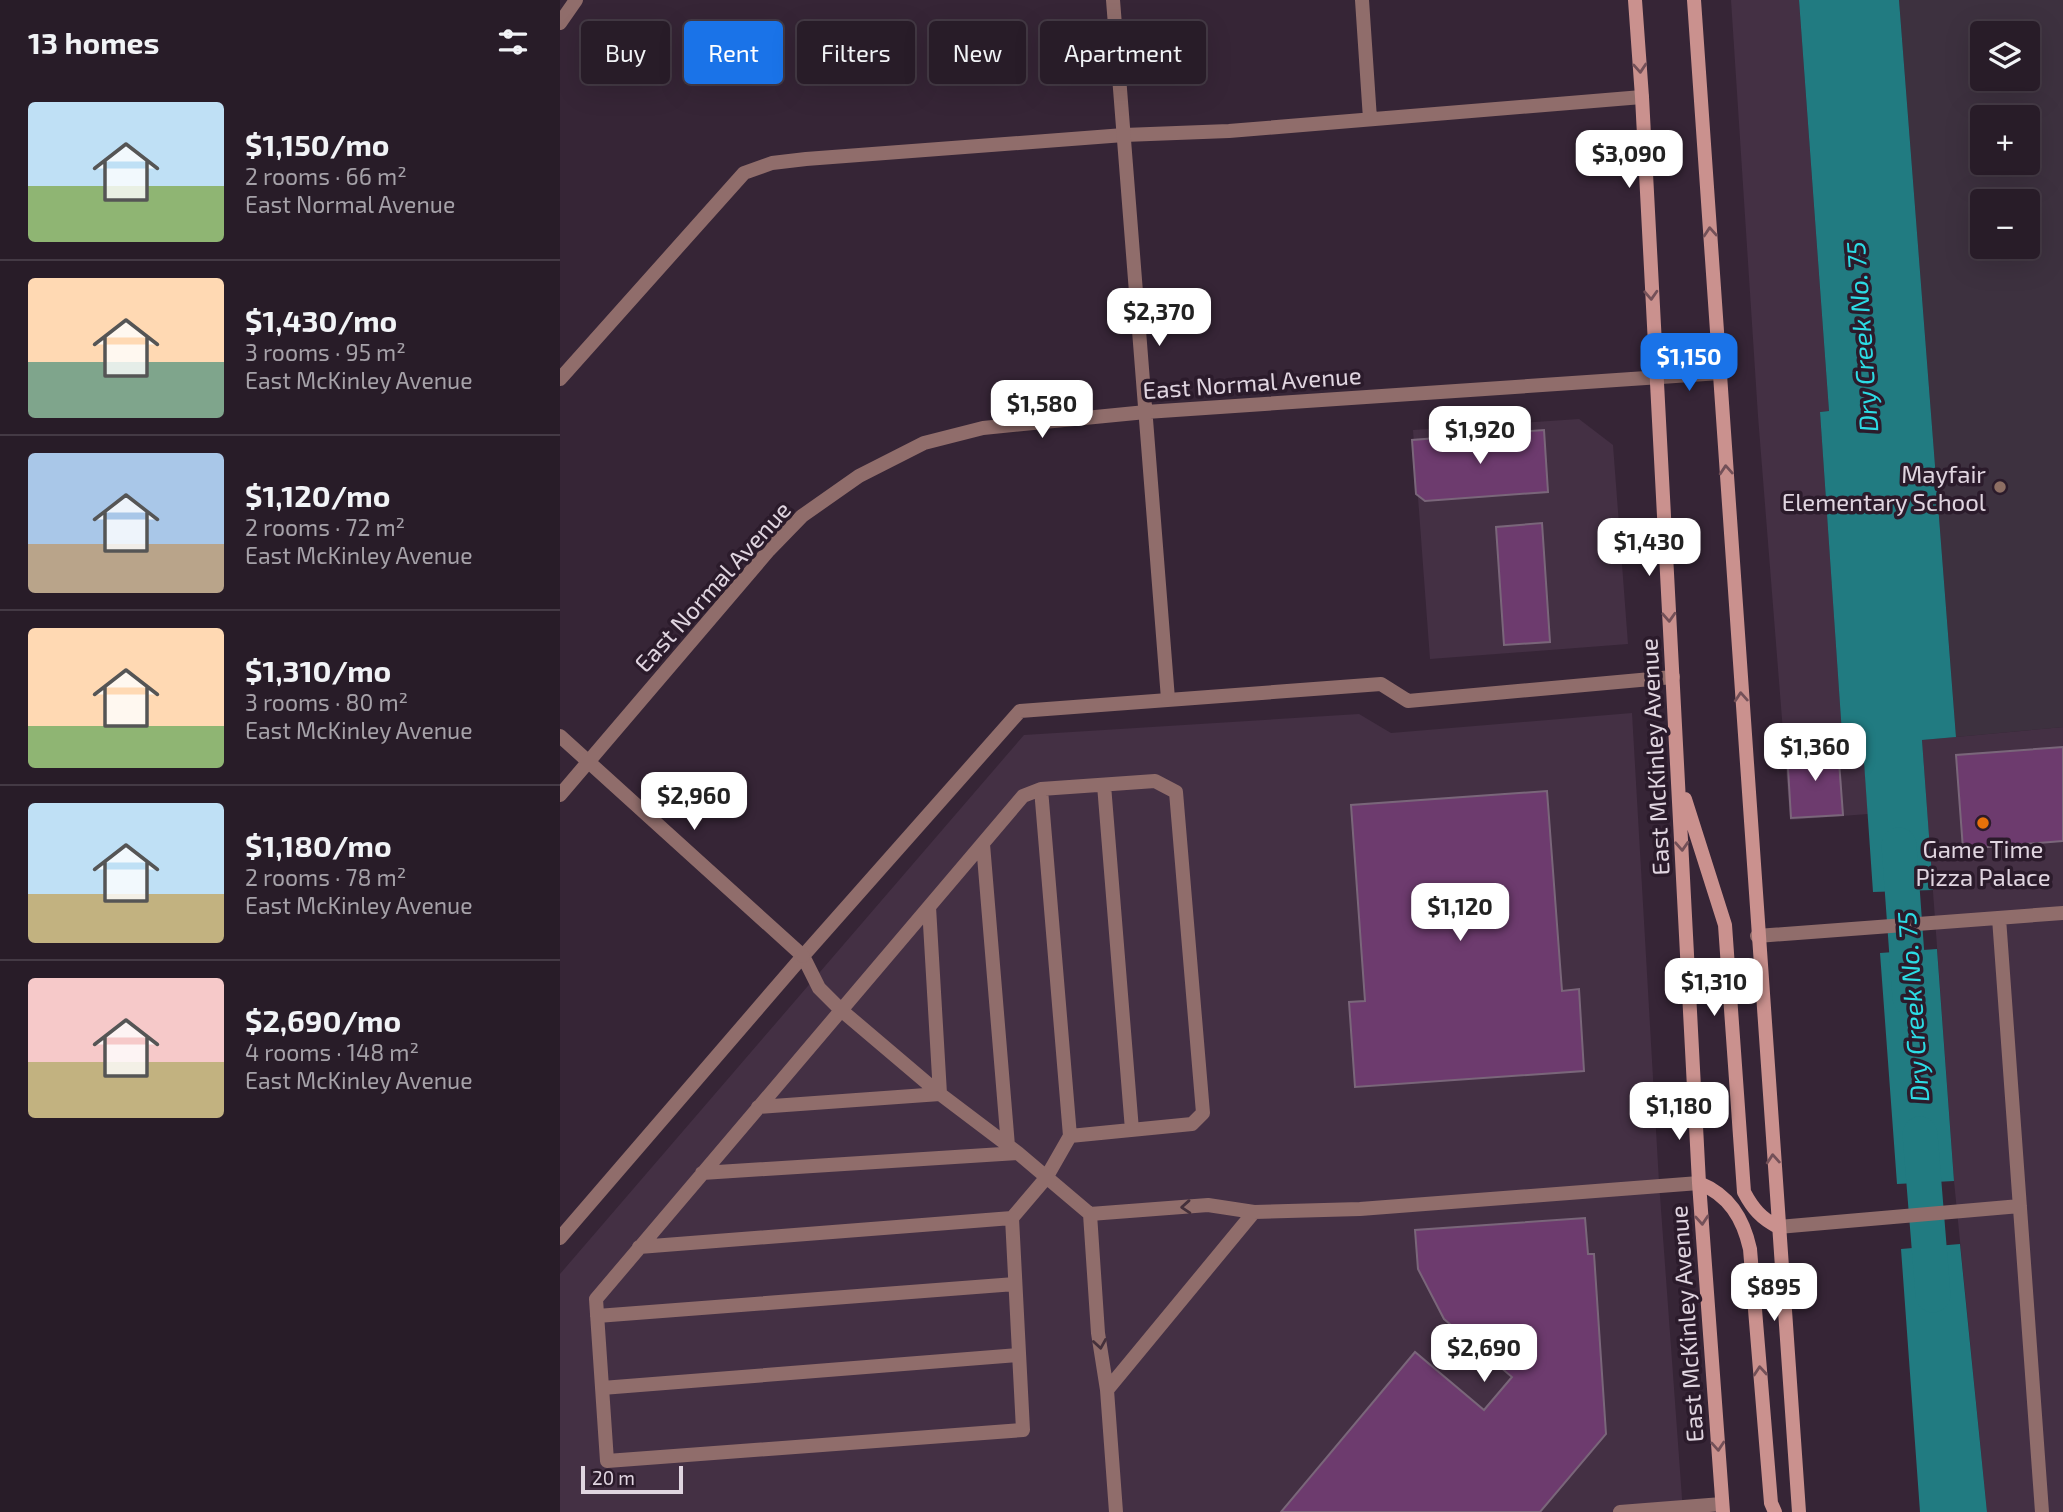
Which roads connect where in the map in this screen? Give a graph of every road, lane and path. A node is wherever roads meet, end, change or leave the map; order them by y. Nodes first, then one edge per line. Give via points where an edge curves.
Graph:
1 (576, 0) edge
2 (1113, 0) edge
3 (1362, 0) edge
4 (1634, 0) edge
5 (1694, 0) edge
6 (560, 23) edge
7 (1642, 97) junction
8 (1370, 119) junction
9 (1124, 135) junction
10 (1720, 373) junction
11 (1655, 377) junction
12 (560, 379) edge
13 (1146, 412) junction
14 (1673, 677) junction
15 (1168, 699) junction
16 (560, 736) edge
17 (590, 761) junction
18 (1678, 777) junction
19 (1104, 785) junction
20 (1041, 789) junction
21 (560, 795) edge
22 (983, 844) junction
23 (929, 907) junction
24 (2063, 913) edge
25 (1999, 918) junction
26 (1757, 936) junction
27 (803, 956) junction
28 (841, 1010) junction
29 (940, 1094) junction
30 (758, 1108) junction
31 (1132, 1130) junction
32 (1070, 1136) junction
33 (1013, 1150) junction
34 (702, 1173) junction
35 (1046, 1178) junction
36 (1699, 1183) junction
37 (2020, 1206) junction
38 (1254, 1212) junction
39 (1090, 1213) junction
40 (1012, 1218) junction
41 (1778, 1227) junction
42 (560, 1238) edge
43 (639, 1247) junction
44 (1015, 1284) junction
45 (597, 1315) junction
46 (1019, 1355) junction
47 (602, 1388) junction
48 (1107, 1390) junction
49 (1722, 1508) edge
50 (1116, 1512) edge
51 (1620, 1512) edge
52 (1775, 1512) edge
53 (1799, 1512) edge
54 (2042, 1512) edge

1 - 6 street
2 - 9 street
3 - 8 street
4 -> 7 main road, East McKinley Avenue
10 -> 5 main road
7 - 8 street
7 -> 11 main road, East McKinley Avenue
8 - 9 street
9 - 12 street via 806,159 772,163 744,173
9 - 13 street
10 - 11 street, East Normal Avenue
26 -> 10 main road
11 - 13 street, East Normal Avenue
11 -> 14 main road, East McKinley Avenue
13 - 15 street
13 - 17 street, East Normal Avenue via 983,428 924,443 859,476 802,516 769,550
14 - 15 street via 1408,701 1381,684
14 - 18 main road, East McKinley Avenue
15 - 27 street via 1020,711
16 - 17 street
17 - 21 street, East Normal Avenue
17 - 27 street
18 -> 36 main road, East McKinley Avenue
18 - 41 main road via 1725,925 1744,1192 1753,1209
19 - 20 street
19 - 31 street
19 - 31 street via 1155,781 1176,792 1203,1113 1192,1124
20 - 22 street via 1023,796
20 - 32 street
22 - 23 street
22 - 33 street
23 - 28 street
23 - 29 street
24 - 25 street
25 - 26 street
25 - 37 street
41 -> 26 main road
27 - 28 street via 819,988
27 - 42 street
28 - 29 street
28 - 30 street
29 - 30 street
29 - 33 street
30 - 34 street
31 - 32 street
32 - 35 street
33 - 34 street
33 - 35 street
34 - 43 street
35 - 39 street
35 - 40 street
36 - 38 street via 1360,1209
36 -> 49 main road, East McKinley Avenue
52 -> 36 main road via 1747,1234 1718,1191
37 - 41 street
37 - 54 street
38 -> 39 street via 1208,1205
38 - 48 street
39 -> 48 street via 1098,1333
40 - 43 street
40 - 44 street
41 - 53 main road
43 - 45 street via 596,1299
44 - 45 street
44 - 46 street
45 - 47 street
46 - 47 street
46 - 47 street via 1023,1430 607,1461
48 - 50 street
49 - 51 street

